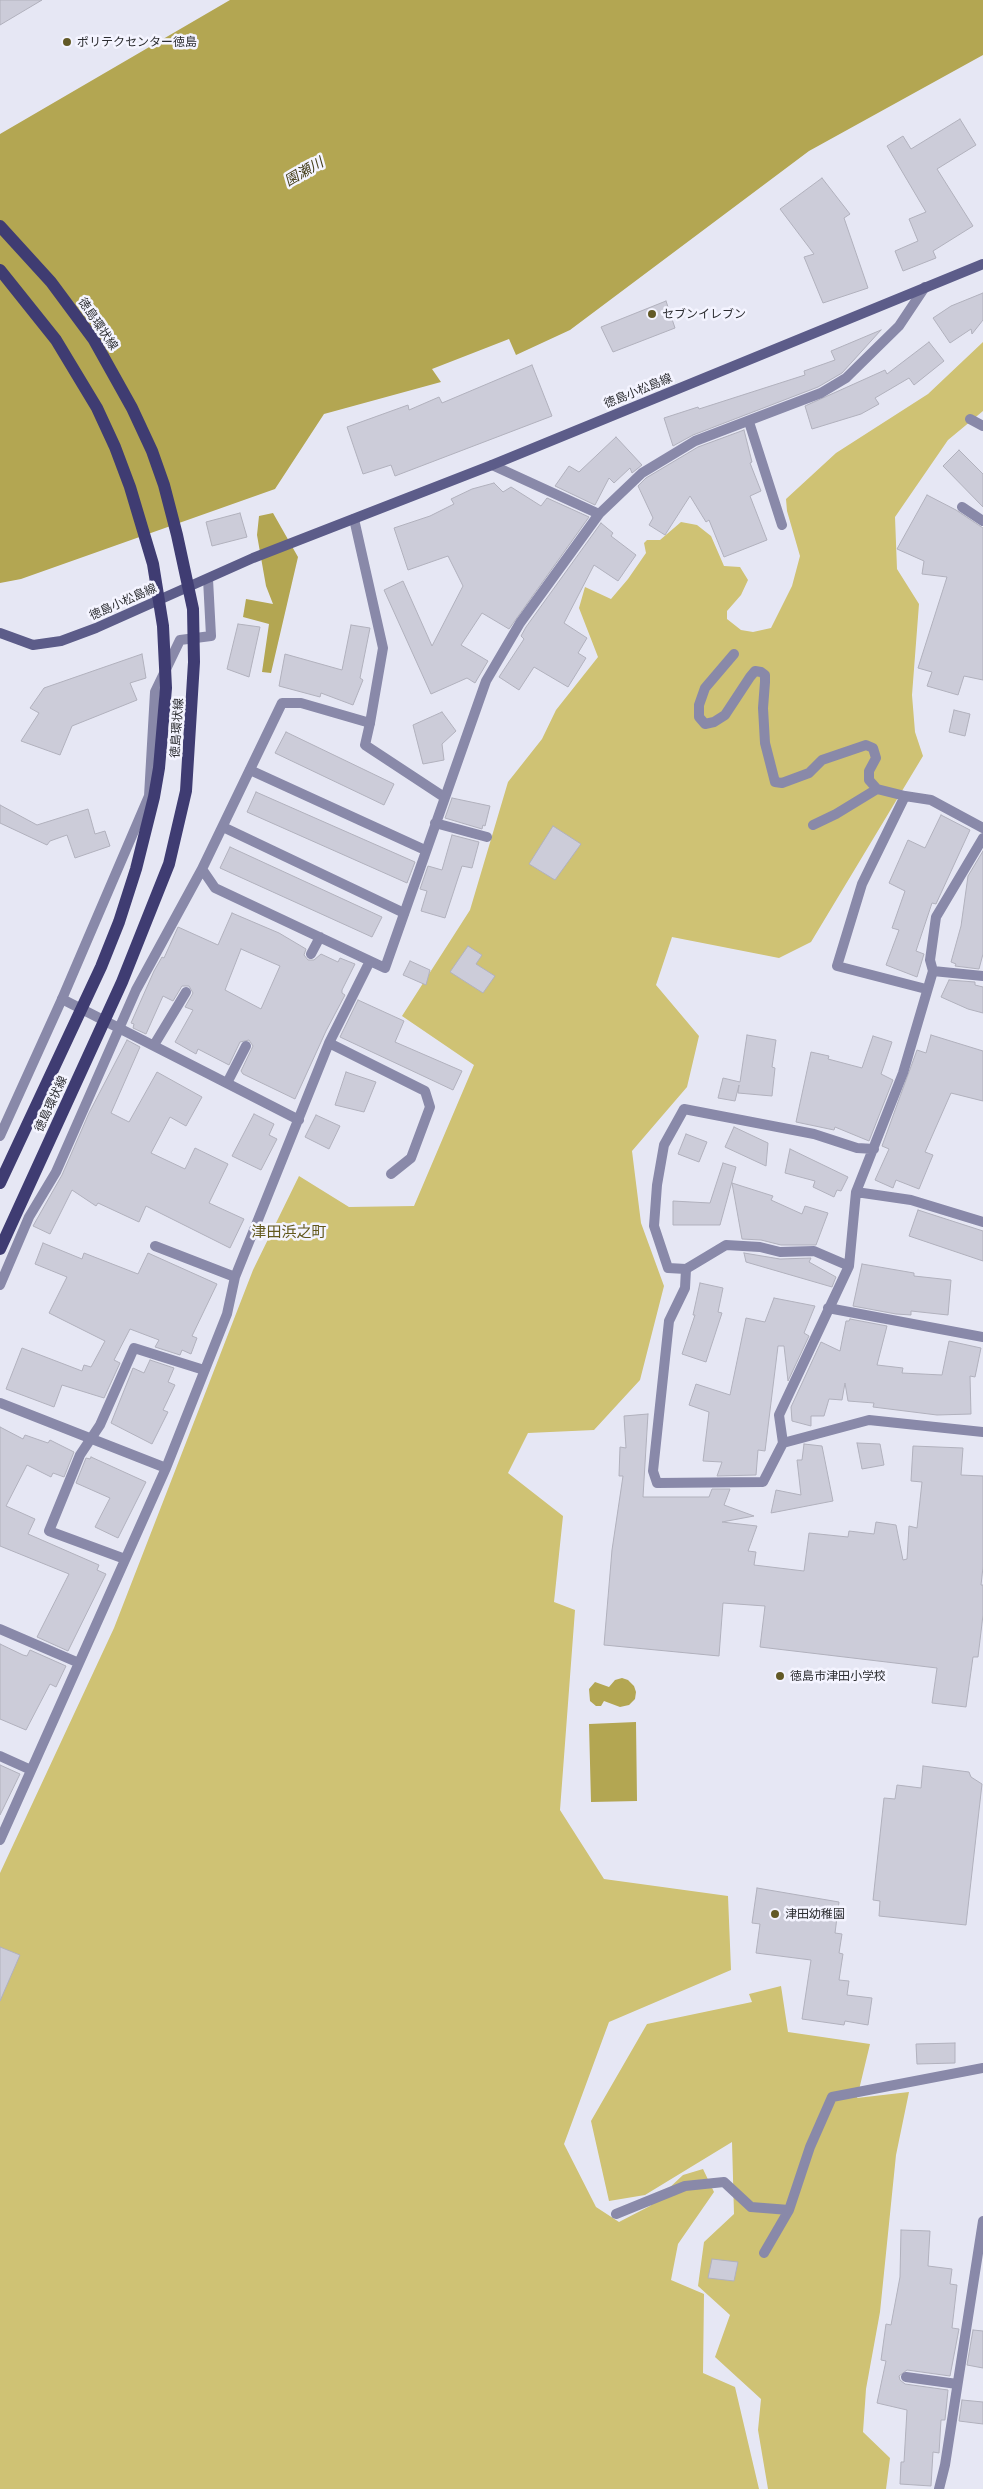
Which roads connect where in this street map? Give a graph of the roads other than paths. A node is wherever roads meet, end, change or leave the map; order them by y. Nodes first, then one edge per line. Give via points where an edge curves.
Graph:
1 (0, 226) edge
2 (983, 264) edge
3 (0, 270) edge
4 (925, 287) junction
5 (970, 419) dead end
6 (748, 422) junction
7 (983, 426) edge
8 (492, 465) junction
9 (962, 507) dead end
10 (599, 514) junction
11 (354, 519) junction
12 (983, 521) edge
13 (782, 525) dead end
14 (208, 579) junction
15 (0, 633) edge
16 (734, 654) dead end
17 (370, 723) junction
18 (250, 770) junction
19 (877, 789) junction
20 (905, 796) junction
21 (444, 797) junction
22 (435, 823) junction
23 (813, 825) dead end
24 (222, 828) junction
25 (983, 828) edge
26 (486, 837) dead end
27 (983, 838) edge
28 (425, 850) junction
29 (202, 869) junction
30 (404, 913) junction
31 (320, 937) junction
32 (311, 954) dead end
33 (370, 961) junction
34 (933, 971) junction
35 (983, 976) edge
36 (926, 988) junction
37 (186, 992) dead end
38 (62, 999) junction
39 (119, 1027) junction
40 (329, 1044) junction
41 (154, 1045) junction
42 (246, 1046) dead end
43 (227, 1083) junction
44 (299, 1120) junction
45 (0, 1136) edge
46 (874, 1149) junction
47 (391, 1174) dead end
48 (0, 1183) edge
49 (856, 1192) junction
50 (983, 1222) edge
51 (155, 1246) dead end
52 (0, 1249) edge
53 (4, 1262) edge
54 (848, 1266) junction
55 (686, 1269) junction
56 (235, 1277) junction
57 (0, 1285) edge
58 (828, 1308) junction
59 (983, 1337) edge
60 (204, 1370) junction
61 (0, 1402) edge
62 (983, 1432) edge
63 (91, 1438) junction
64 (783, 1443) junction
65 (166, 1468) junction
66 (125, 1559) junction
67 (0, 1629) edge
68 (78, 1663) junction
69 (0, 1756) edge
70 (31, 1770) junction
71 (0, 1840) edge
72 (983, 2068) edge
73 (788, 2210) junction
74 (616, 2214) dead end
75 (983, 2220) edge
76 (764, 2252) dead end
77 (906, 2377) dead end
78 (957, 2384) junction
79 (939, 2489) edge

1 - 52 main road, 徳島環状線, bridge via 51,282 88,332 132,408 152,451 177,535 193,609 194,662 186,791 169,864 122,982
2 - 4 main road, 徳島小松島線
3 - 48 main road, 徳島環状線, bridge via 56,340 115,447 153,564 163,626 166,688 159,768 136,869 101,967
4 - 6 street via 899,326 846,378 821,394
4 - 8 main road, 徳島小松島線
5 - 7 street
6 - 10 street via 695,441 642,473
6 - 13 street
8 - 10 street
8 - 11 main road, 徳島小松島線
9 - 12 street
10 - 21 street via 520,623 486,681
11 - 14 main road, 徳島小松島線
11 - 17 street via 383,648
14 - 15 main road, 徳島小松島線 via 61,641 33,645
14 - 38 street via 211,636 180,640 155,692 149,796
16 - 19 street via 705,688 699,717 705,724 725,716 750,676 755,671 761,672 765,675 765,743 775,782 809,773 822,760 866,745 876,753 869,780
17 - 18 street via 300,703 282,703
17 - 21 street via 364,745
18 - 24 street
18 - 28 street
19 - 20 street
19 - 23 street
20 - 25 street via 931,800
20 - 36 street via 862,884 837,966
21 - 22 street
22 - 26 street
22 - 28 street
24 - 29 street
24 - 30 street
27 - 34 street via 936,917 930,960
28 - 30 street
29 - 31 street via 215,888
29 - 39 street
30 - 33 street via 385,968
31 - 32 street
31 - 33 street
33 - 40 street
34 - 35 street
34 - 36 street
36 - 46 street via 903,1073
37 - 41 street
38 - 39 street
38 - 45 street
39 - 41 street
39 - 53 street via 56,1172
40 - 44 street
40 - 47 street via 426,1091 430,1107 411,1158
41 - 43 street
42 - 43 street
43 - 44 street
44 - 56 street
46 - 49 street
46 - 55 street via 857,1148 814,1134 684,1109 664,1145 654,1226 668,1268
49 - 50 street via 912,1200
49 - 54 street
51 - 56 street
53 - 57 street
54 - 55 street via 814,1251 780,1252 726,1245
54 - 58 street
55 - 64 street via 685,1288 669,1320 653,1472 657,1484 763,1482
56 - 60 street via 227,1314
58 - 59 street
58 - 64 street via 779,1415
60 - 63 street via 134,1348 100,1425
60 - 65 street
61 - 63 street
62 - 64 street via 869,1420
63 - 65 street
63 - 66 street via 80,1455 49,1531
65 - 66 street
66 - 68 street
67 - 68 street
68 - 70 street
69 - 70 street
70 - 71 street
72 - 73 street via 832,2097
73 - 74 street via 751,2207 724,2182 686,2186
73 - 76 street
75 - 78 street
77 - 78 street
78 - 79 street

